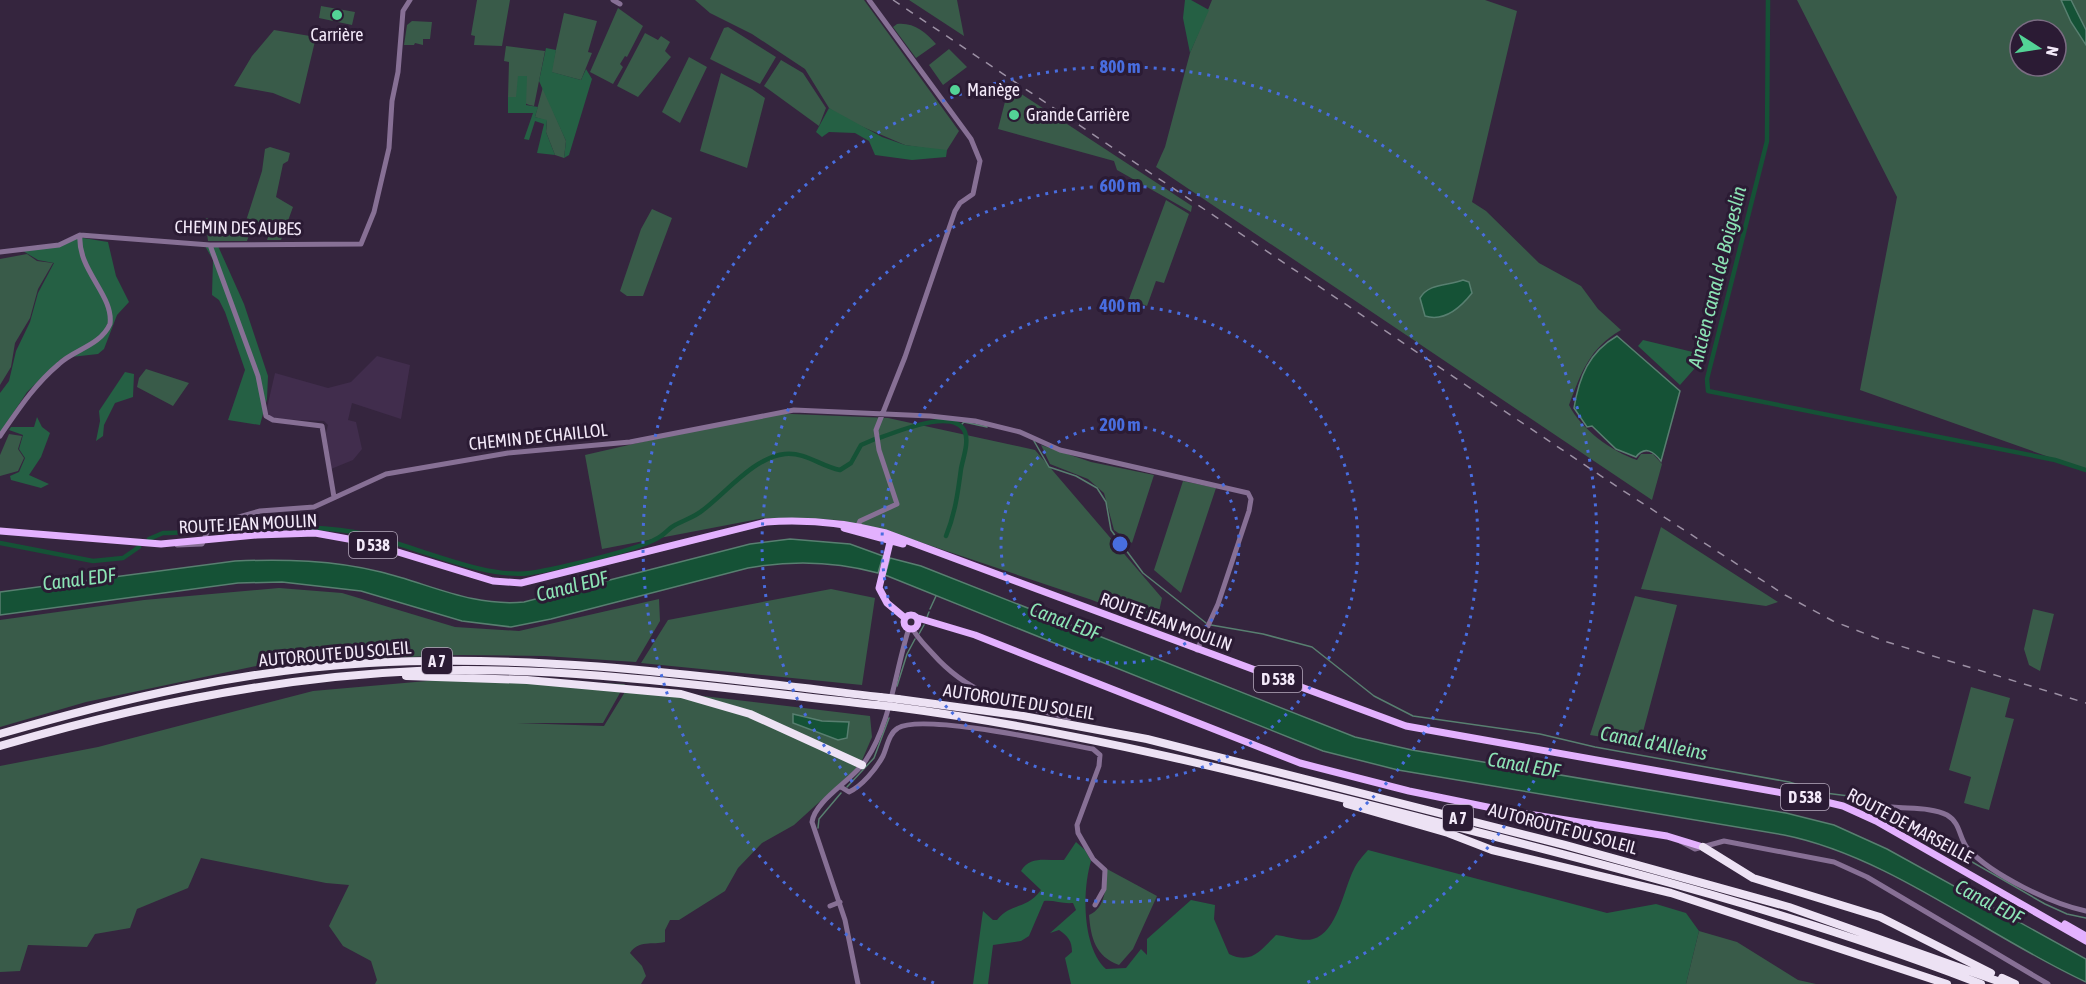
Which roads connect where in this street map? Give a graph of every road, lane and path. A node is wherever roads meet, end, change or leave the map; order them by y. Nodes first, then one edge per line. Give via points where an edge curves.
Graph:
1 (410, 0) edge
2 (613, 0) edge
3 (869, 0) edge
4 (620, 4) dead end
5 (80, 235) junction
6 (210, 244) junction
7 (0, 252) edge
8 (885, 414) junction
9 (0, 436) edge
10 (334, 497) junction
11 (737, 528) junction
12 (858, 528) junction
13 (0, 531) edge
14 (206, 534) junction
15 (889, 538) junction
16 (978, 568) junction
17 (905, 618) junction
18 (916, 624) junction
19 (1197, 650) junction
20 (360, 675) junction
21 (879, 701) junction
22 (896, 703) junction
23 (1069, 718) dead end
24 (0, 734) edge
25 (0, 747) edge
26 (1586, 758) joint
27 (862, 765) junction
28 (1283, 783) junction
29 (841, 787) junction
30 (1892, 807) dead end
31 (1703, 847) junction
32 (840, 902) junction
33 (1095, 905) dead end
34 (830, 906) dead end
35 (2086, 911) edge
36 (2083, 936) edge
37 (858, 984) edge
38 (1947, 984) edge
39 (1981, 984) edge
40 (2007, 984) edge
41 (2015, 984) edge
42 (2048, 984) edge

1 - 6 street, CHEMIN DES AUBES via 403,11 391,138 374,213 361,244
2 - 4 street
3 - 8 street via 975,145 980,161 973,194 957,206
5 - 6 street, CHEMIN DES AUBES
5 - 7 street via 59,245
5 - 9 street via 81,258 109,310 110,324 102,336 54,368 25,398
6 - 10 street via 258,376 266,416 322,426
8 - 10 street, CHEMIN DE CHAILLOL via 783,411 630,442 547,448 442,463 386,474
8 - 12 street via 876,430 877,441 897,504 860,521
8 - 19 street, CHEMIN DE CHAILLOL via 949,417 998,426 1060,450 1248,493 1249,511 1218,604
10 - 14 street, CHEMIN DE CHAILLOL via 314,507 249,514 225,521
11 - 12 main road, ROUTE JEAN MOULIN / D 538 via 795,523
11 - 12 main road, ROUTE JEAN MOULIN / D 538 via 793,520
11 - 14 main road, ROUTE JEAN MOULIN / D 538 via 521,583 494,581 341,536
12 - 15 main road, ROUTE JEAN MOULIN / D 538
13 - 14 main road, ROUTE JEAN MOULIN / D 538 via 153,543
15 - 16 main road, D 538
15 - 16 main road, ROUTE JEAN MOULIN / D 538
15 - 17 main road via 879,588 882,597
16 - 19 main road, ROUTE JEAN MOULIN / D 538
17 - 18 main road via 910,614
17 - 18 main road via 904,624
18 - 23 street via 944,666 975,690
18 - 27 street via 878,735
18 - 31 main road via 975,635 1300,763 1409,791 1667,836
19 - 26 main road, ROUTE JEAN MOULIN / D 538 via 1406,726
20 - 21 highway, AUTOROUTE DU SOLEIL / A 7 via 431,671 567,674
20 - 25 highway, AUTOROUTE DU SOLEIL / A 7 via 172,701 108,715
20 - 27 highway via 527,680 681,694 750,714
21 - 22 highway, AUTOROUTE DU SOLEIL / A 7, bridge
21 - 24 highway, AUTOROUTE DU SOLEIL / A 7 via 662,671 580,664 417,661 298,669 230,679 101,706
22 - 28 highway, AUTOROUTE DU SOLEIL / A 7 via 1060,732
22 - 40 highway, AUTOROUTE DU SOLEIL / A 7 via 1023,716 1147,739 1545,839 1789,907
26 - 36 main road, ROUTE DE MARSEILLE / D 538 via 1843,806
27 - 29 street
28 - 38 highway via 1448,833 1486,849 1671,893
28 - 39 highway, AUTOROUTE DU SOLEIL / A 7 via 1697,889 1857,939
29 - 32 street via 817,809 812,822
29 - 33 street via 849,792 858,786 879,762 894,730 906,724 954,726 1093,749 1100,755 1099,766 1077,825 1093,860 1105,870 1104,889
30 - 35 street via 1945,814 1975,855 2029,890
31 - 41 highway via 1757,880 1880,917
31 - 42 street via 1736,843 1833,862 1867,877
32 - 34 street
32 - 37 street

